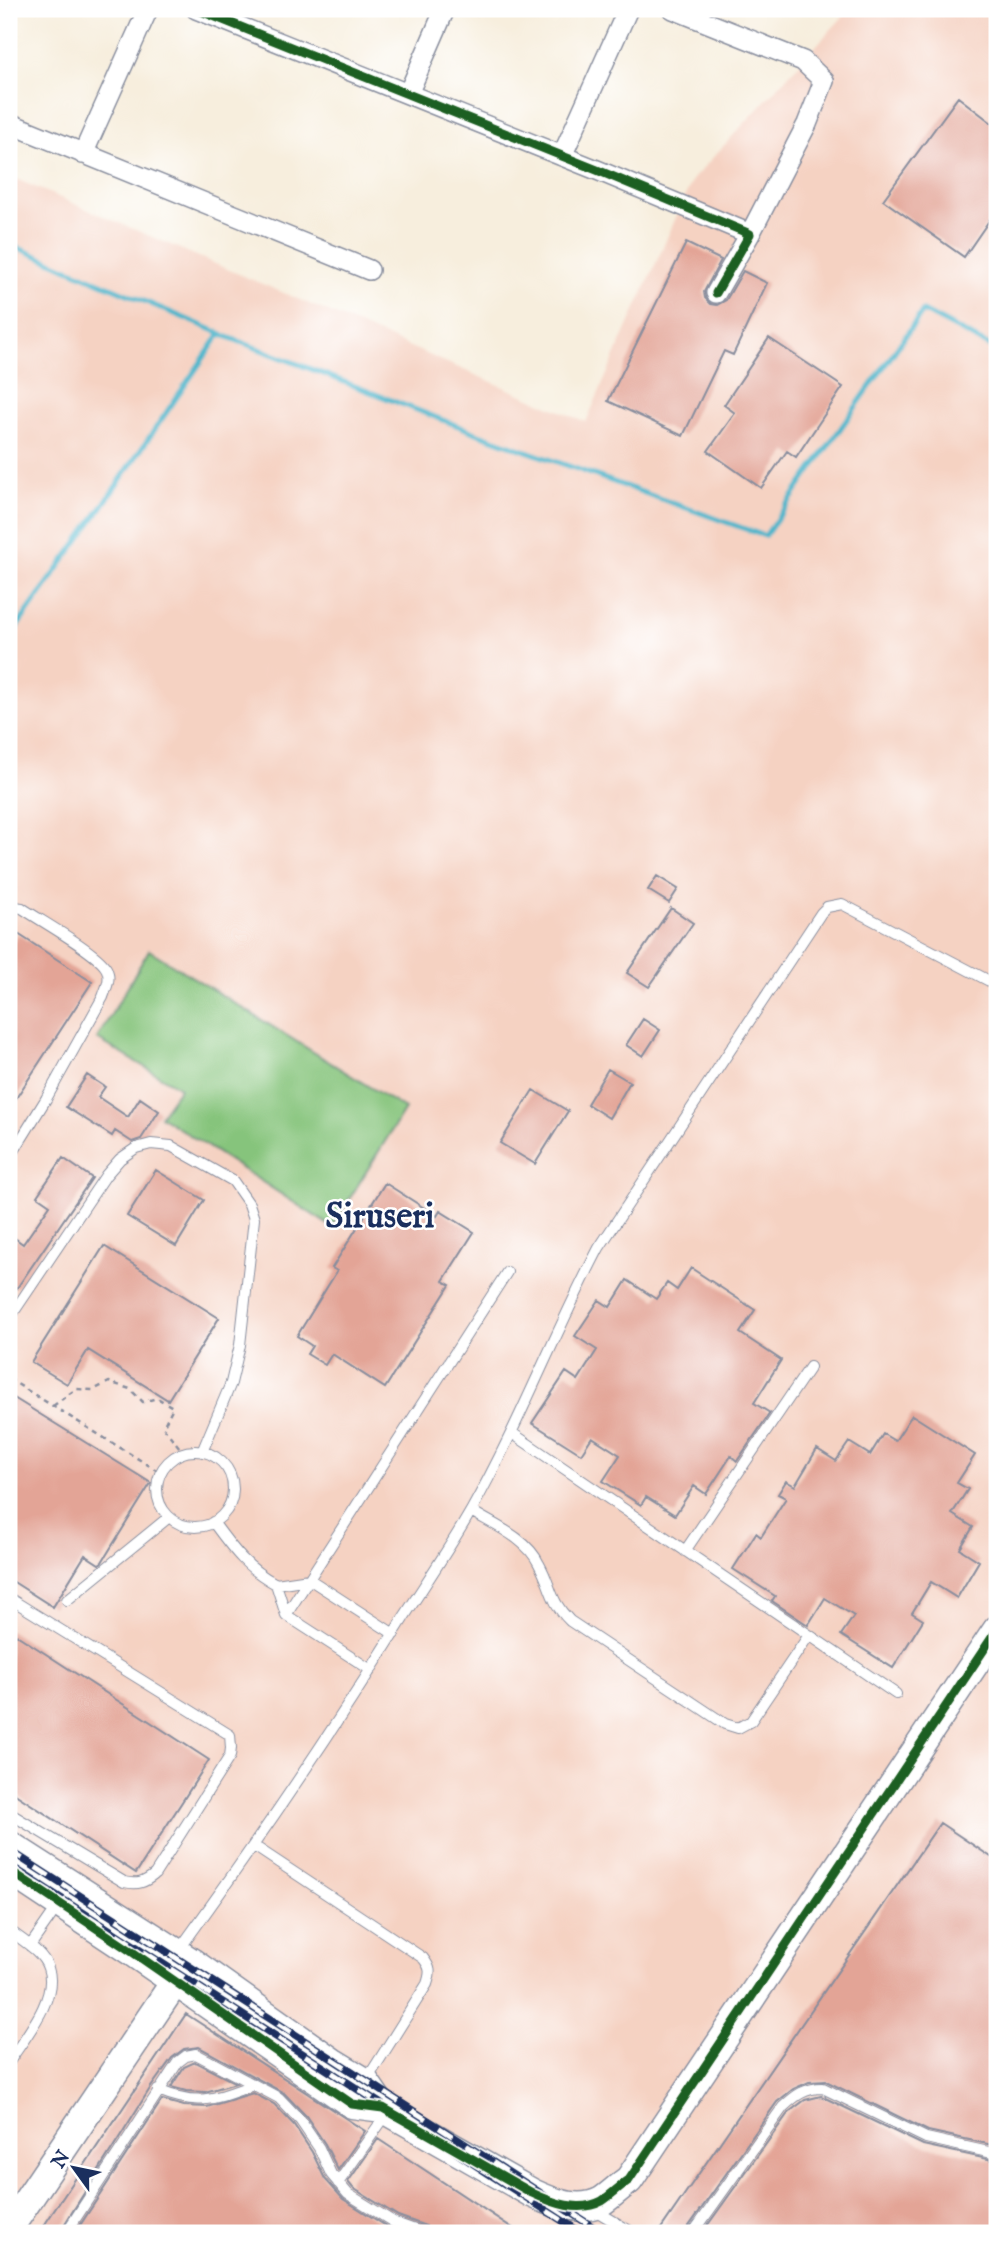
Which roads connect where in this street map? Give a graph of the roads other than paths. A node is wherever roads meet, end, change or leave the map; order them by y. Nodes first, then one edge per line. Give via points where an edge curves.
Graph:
1 (148, 9) edge
2 (196, 9) edge
3 (445, 9) edge
4 (628, 9) edge
5 (673, 9) edge
6 (408, 94) junction
7 (9, 123) edge
8 (83, 154) junction
9 (562, 156) junction
10 (750, 234) junction
11 (369, 270) dead end
12 (716, 293) dead end
13 (9, 906) edge
14 (997, 985) edge
15 (9, 1159) edge
16 (507, 1272) dead end
17 (9, 1319) edge
18 (810, 1367) dead end
19 (512, 1433) junction
20 (202, 1452) junction
21 (471, 1511) junction
22 (169, 1517) junction
23 (213, 1522) junction
24 (685, 1551) junction
25 (309, 1579) junction
26 (276, 1584) junction
27 (10, 1601) edge
28 (67, 1601) dead end
29 (286, 1615) junction
30 (997, 1630) edge
31 (394, 1634) junction
32 (809, 1635) junction
33 (371, 1670) junction
34 (896, 1695) dead end
35 (9, 1813) edge
36 (9, 1845) edge
37 (254, 1846) junction
38 (9, 1870) edge
39 (60, 1903) junction
40 (9, 1930) edge
41 (30, 1946) junction
42 (163, 1956) junction
43 (9, 2062) edge
44 (365, 2082) junction
45 (253, 2085) junction
46 (158, 2090) junction
47 (386, 2110) junction
48 (997, 2154) edge
49 (338, 2183) junction
50 (586, 2205) junction
51 (9, 2228) edge
52 (66, 2233) edge
53 (423, 2233) edge
54 (632, 2233) edge
55 (693, 2233) edge

1 - 8 street
2 - 6 street
3 - 6 street
4 - 9 street
5 - 10 street via 803,61 824,81
6 - 9 street
7 - 8 street
8 - 11 street
9 - 10 street
10 - 12 street
13 - 15 lane via 22,908 96,956 107,968 109,981
14 - 19 lane via 842,904 827,907 609,1230
16 - 25 lane
17 - 20 lane via 106,1175 136,1148 171,1146 233,1181 254,1219 240,1345 231,1383
18 - 24 lane
19 - 21 lane
19 - 24 lane
20 - 22 lane via 184,1453 161,1473 158,1498
20 - 23 lane via 223,1463 233,1486 227,1509
21 - 31 lane
21 - 32 lane via 530,1550 558,1609 570,1621 724,1724 738,1728 751,1721
22 - 23 lane via 195,1527
22 - 28 lane
23 - 26 lane via 244,1562
24 - 32 lane
25 - 26 lane
25 - 29 lane
25 - 31 lane
26 - 29 lane
27 - 35 lane via 230,1735 232,1748 155,1874 136,1885
29 - 33 lane
30 - 50 street via 629,2180 601,2202
31 - 33 lane
32 - 34 lane
33 - 37 lane
36 - 42 street
37 - 42 lane
37 - 44 lane via 430,1966 427,1984
38 - 39 street
39 - 41 lane
39 - 42 street
40 - 41 lane
41 - 43 lane via 48,1966 51,1983 45,2005
42 - 44 street
42 - 47 street via 352,2104
42 - 51 street
44 - 47 street
45 - 46 lane via 211,2100 193,2101
45 - 46 lane via 196,2054 178,2062
45 - 49 lane via 278,2098 300,2120
46 - 52 lane
47 - 49 lane
47 - 50 street via 532,2193 551,2202
48 - 55 lane via 926,2138 823,2088 811,2088 783,2107
49 - 53 lane via 395,2223
50 - 54 lane

